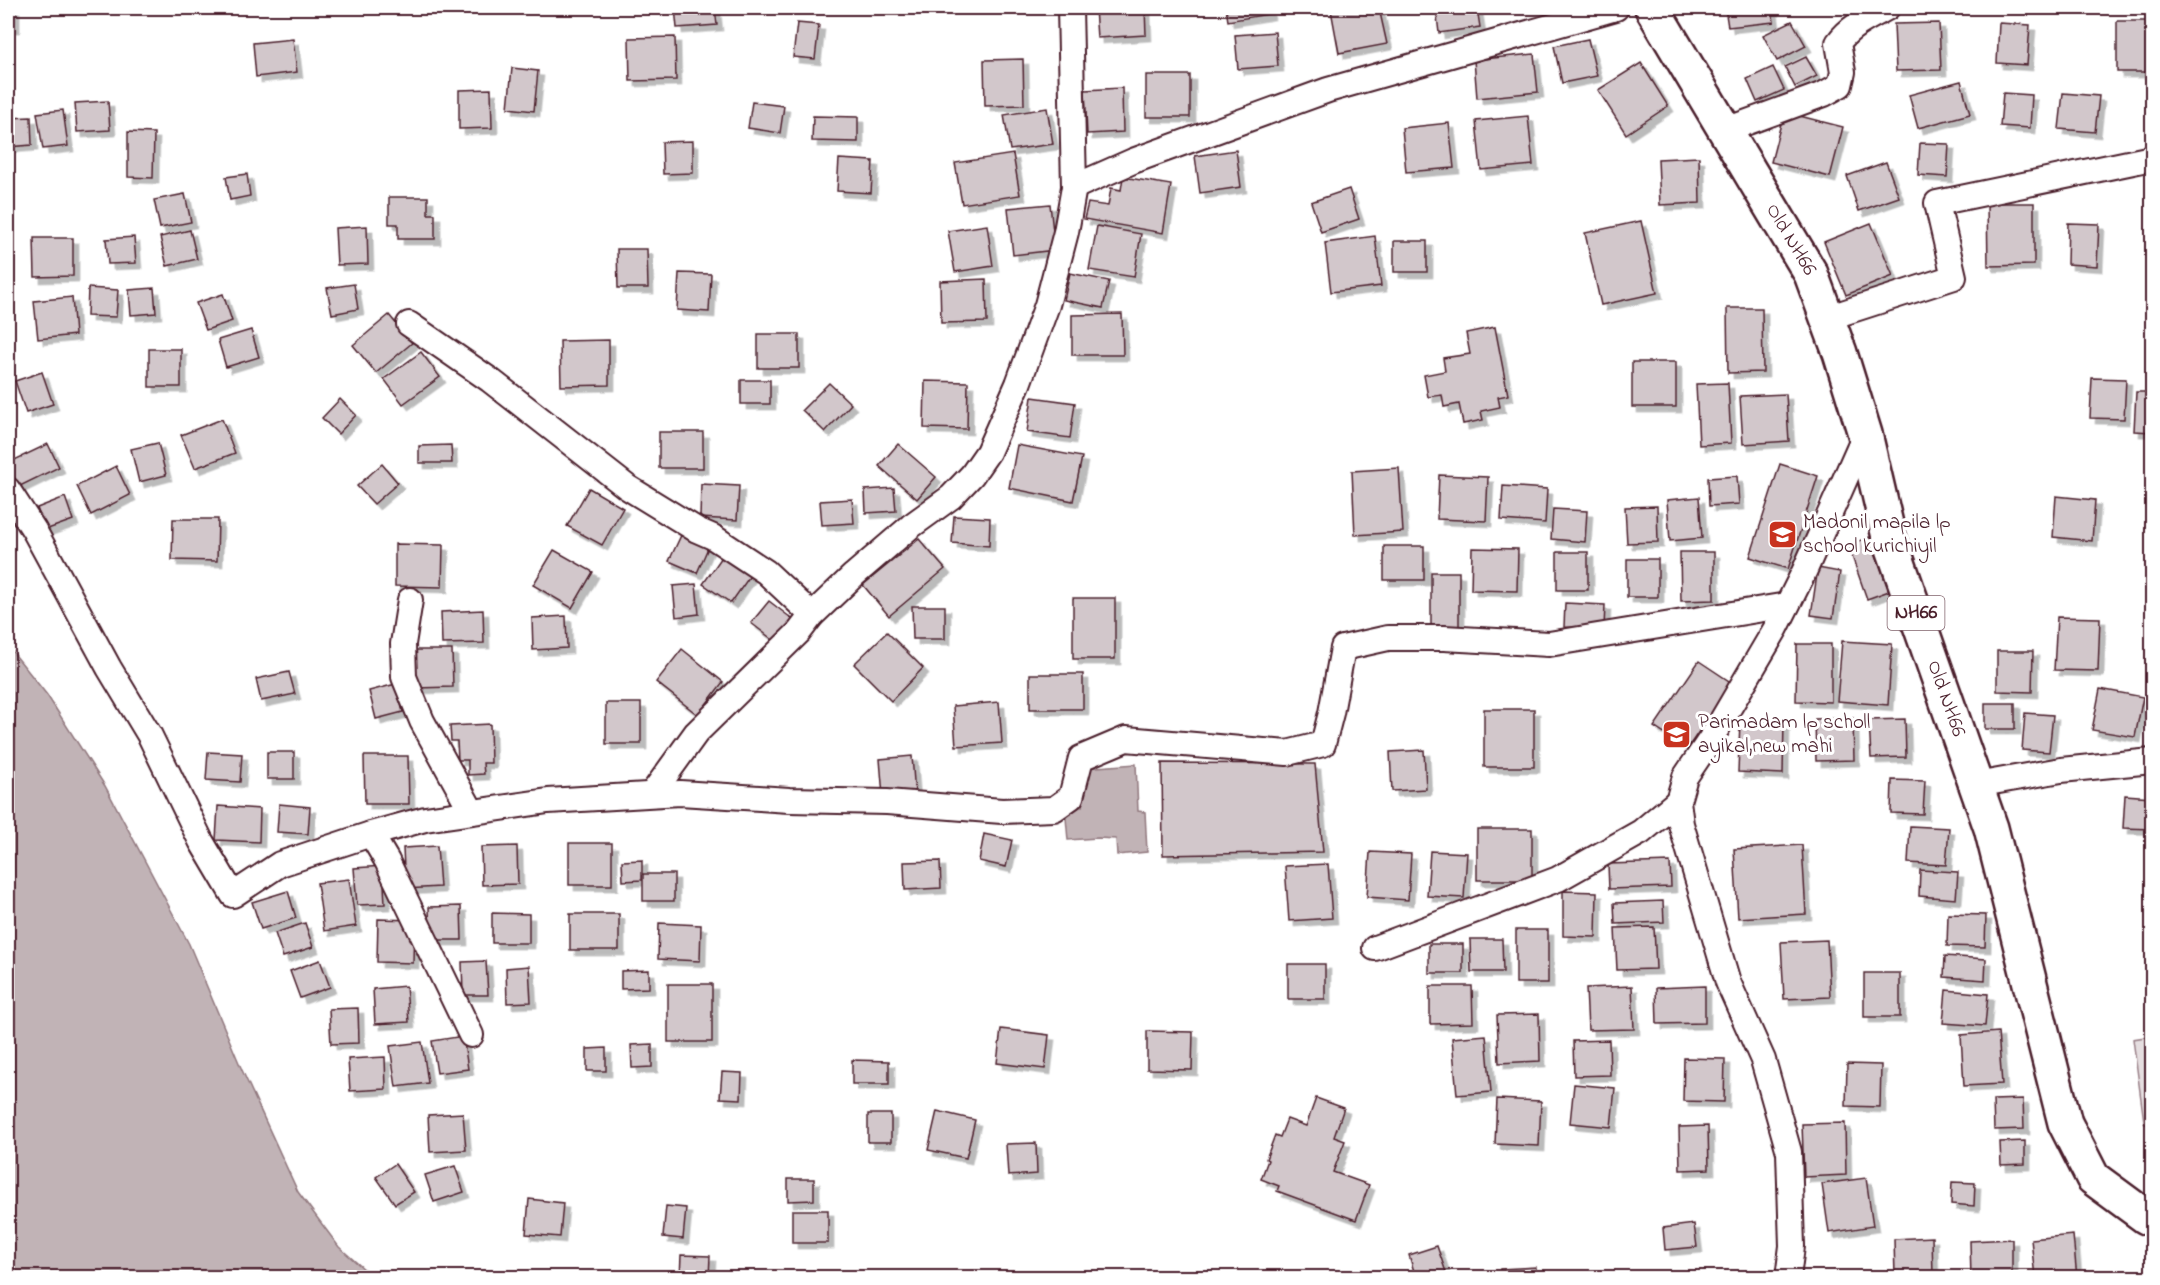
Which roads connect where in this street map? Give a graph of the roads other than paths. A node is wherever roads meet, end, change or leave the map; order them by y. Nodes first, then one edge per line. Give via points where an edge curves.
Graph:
1 (1070, 8) edge
2 (1616, 8) edge
3 (1652, 8) edge
4 (1887, 8) edge
5 (1726, 130) junction
6 (2152, 159) edge
7 (1074, 187) junction
8 (1827, 318) junction
9 (409, 324) dead end
10 (1865, 434) junction
11 (8, 490) edge
12 (410, 600) dead end
13 (1787, 605) junction
14 (812, 615) junction
15 (2152, 761) edge
16 (1976, 785) junction
17 (652, 794) junction
18 (1678, 801) junction
19 (472, 812) junction
20 (371, 834) junction
21 (1376, 948) dead end
22 (471, 1035) dead end
23 (2152, 1219) edge
24 (1788, 1278) edge

1 - 7 street
2 - 7 street via 1328,90 1133,161
3 - 5 main road, Old NH66 / NH66
4 - 5 street via 1861,22 1838,43 1843,72 1840,85
5 - 8 main road, Old NH66 / NH66 via 1811,273
6 - 8 street via 1937,202 1954,277
7 - 14 street via 1047,305 988,452 951,497 910,526
8 - 10 main road, Old NH66 / NH66
9 - 14 street via 490,380 627,487 766,572
10 - 13 street
10 - 16 main road, Old NH66 / NH66 via 1889,537
11 - 20 street via 150,736 201,841 233,896 280,864
12 - 19 street via 403,645 404,677 422,721
13 - 17 street via 1549,644 1388,638 1343,648 1323,744 1287,753 1126,739 1081,758 1071,797 1053,809 1002,811 887,802
13 - 18 street via 1685,777
14 - 17 street via 696,733
15 - 16 street via 2061,770
16 - 23 main road, Old NH66 / NH66 via 1992,828 2065,1123 2093,1178
17 - 19 street via 548,801
18 - 21 street via 1641,832 1558,879
18 - 24 street via 1681,825 1728,982 1763,1060 1789,1152 1792,1246
19 - 20 street via 425,819
20 - 22 street

